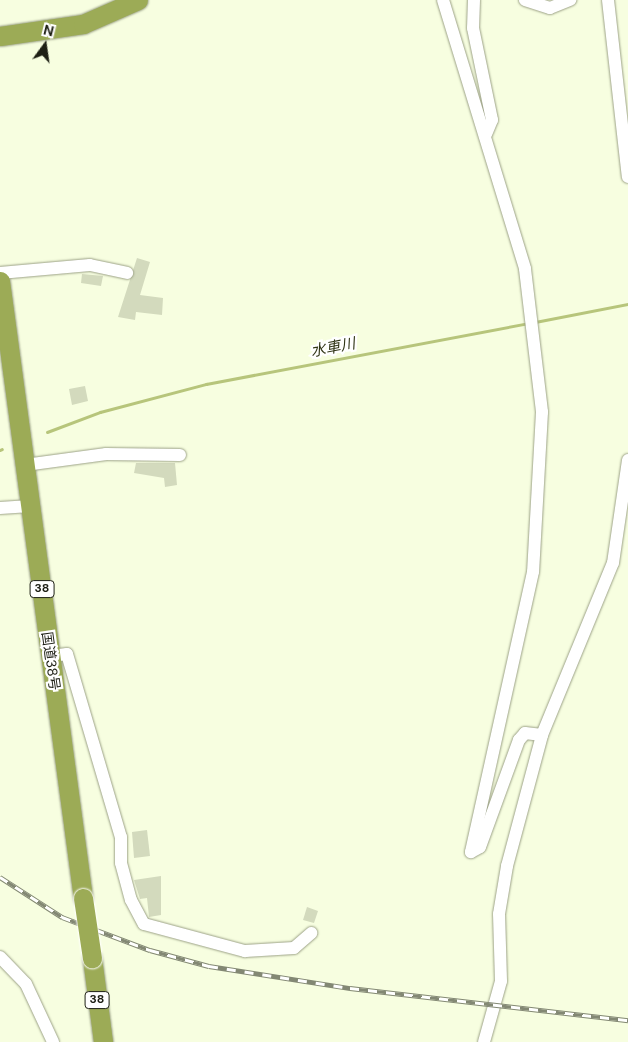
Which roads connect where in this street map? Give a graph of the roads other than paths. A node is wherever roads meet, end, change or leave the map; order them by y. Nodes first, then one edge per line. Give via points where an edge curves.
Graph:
1 (138, 0) edge
2 (442, 0) edge
3 (474, 0) edge
4 (525, 0) edge
5 (570, 0) edge
6 (608, 0) edge
7 (0, 36) edge
8 (486, 134) junction
9 (628, 177) edge
10 (0, 273) edge
11 (127, 273) dead end
12 (0, 280) edge
13 (6, 370) edge
14 (180, 454) dead end
15 (628, 460) edge
16 (25, 465) junction
17 (30, 506) junction
18 (0, 508) edge
19 (51, 656) junction
20 (542, 735) junction
21 (311, 933) dead end
22 (0, 957) edge
23 (53, 1042) edge
24 (103, 1042) edge
25 (484, 1042) edge

1 - 7 highway via 83,24
2 - 8 street
3 - 8 street via 473,28 492,120
4 - 5 street via 550,8
6 - 9 street
8 - 20 street via 532,307 540,377 542,458 536,545 521,642 471,852 480,847 519,740 525,733
10 - 11 street via 90,265
12 - 13 highway, 国道38号 / 38
13 - 16 highway, 国道38号 / 38
14 - 16 street via 106,454
15 - 20 street via 613,563
16 - 17 highway, 国道38号 / 38
17 - 18 street
17 - 19 highway, 国道38号 / 38
19 - 21 street via 67,654 121,837 122,863 131,900 144,924 245,951 294,948
19 - 24 highway, 国道38号 / 38, bridge
20 - 25 street via 502,890 501,981
22 - 23 street via 26,984

